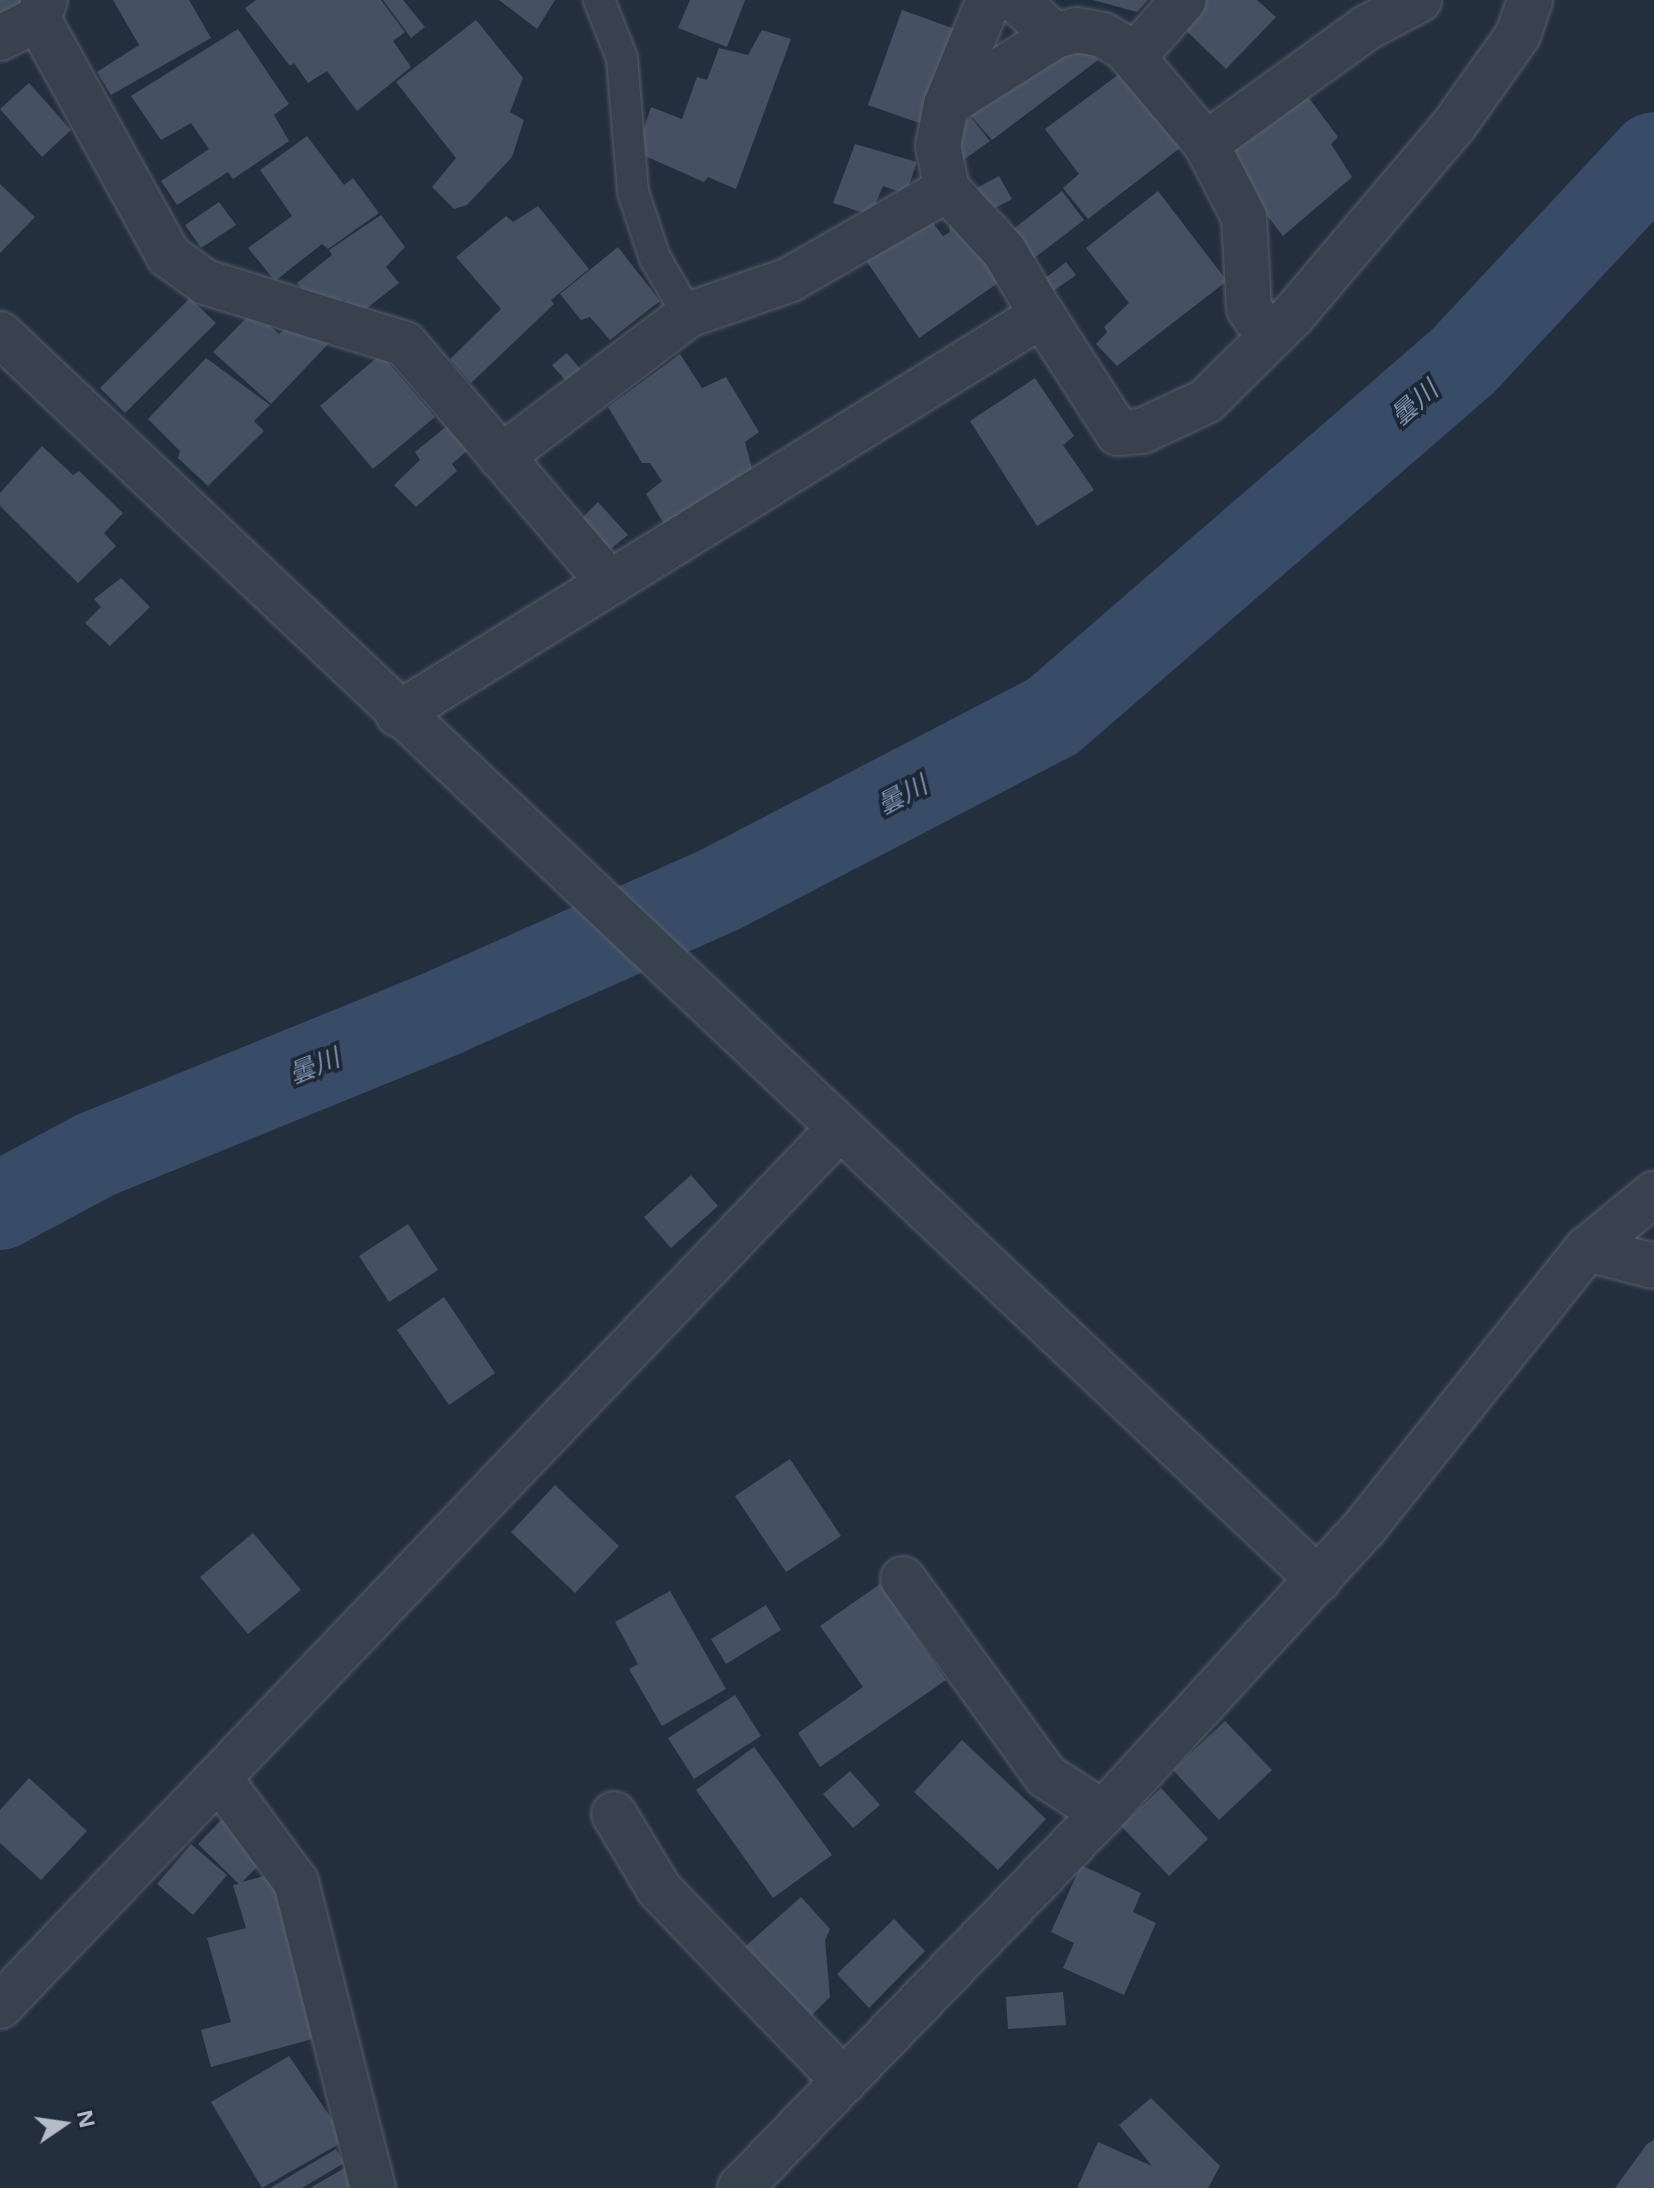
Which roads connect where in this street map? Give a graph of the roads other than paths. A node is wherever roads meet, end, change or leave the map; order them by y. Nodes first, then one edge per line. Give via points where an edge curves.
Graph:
1 (599, 0) edge
2 (989, 0) edge
3 (1016, 0) edge
4 (1184, 0) edge
5 (1419, 0) edge
6 (1530, 0) edge
7 (28, 19) edge
8 (1055, 36) junction
9 (1133, 57) junction
10 (946, 105) junction
11 (1206, 144) junction
12 (947, 189) junction
13 (688, 315) junction
14 (1042, 315) junction
15 (0, 334) edge
16 (1269, 338) junction
17 (501, 457) junction
18 (610, 583) junction
19 (398, 714) junction
20 (840, 1128) junction
21 (1654, 1194) edge
22 (1587, 1249) junction
23 (1654, 1266) edge
24 (903, 1579) dead end
25 (1319, 1580) junction
26 (219, 1778) junction
27 (1103, 1813) junction
28 (614, 1814) dead end
29 (0, 2006) edge
30 (844, 2081) junction
31 (373, 2188) edge
32 (740, 2188) edge

1 - 13 lane via 622,58 633,192 655,258
2 - 10 street
3 - 8 street
4 - 9 street
5 - 11 street via 1366,28
6 - 16 street via 1518,35 1454,125
7 - 17 street via 169,256 205,282 405,344
8 - 9 street via 1077,30 1103,35
8 - 10 street
9 - 11 street
10 - 12 street via 938,146
11 - 16 street via 1244,217 1249,308
12 - 13 street via 789,280
12 - 14 street via 1004,251
13 - 17 street
14 - 16 street via 1118,433 1142,431 1206,401
14 - 18 street
15 - 19 street
17 - 18 street
18 - 19 street
19 - 20 street
20 - 25 street
20 - 26 street
21 - 22 street
22 - 23 street
22 - 25 street
24 - 27 street via 1046,1776
25 - 27 street
26 - 29 street
26 - 31 street via 296,1882
27 - 30 street
28 - 30 street via 659,1889
30 - 32 street

